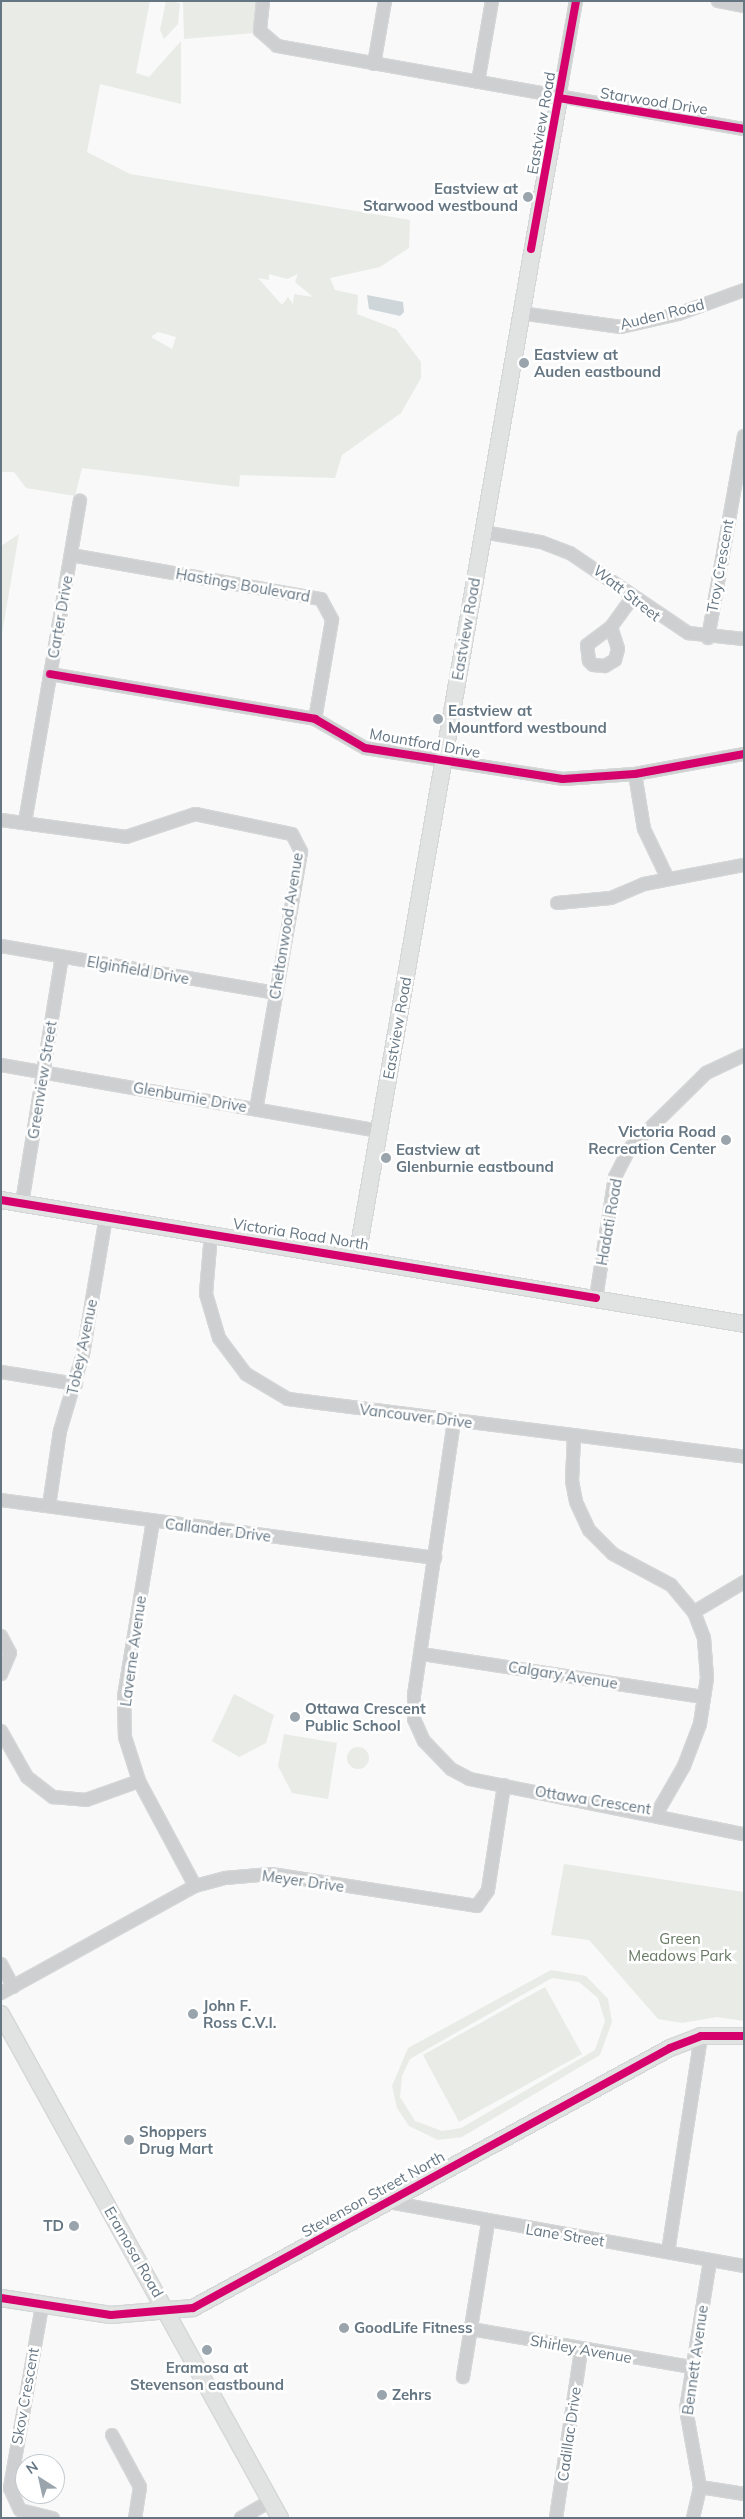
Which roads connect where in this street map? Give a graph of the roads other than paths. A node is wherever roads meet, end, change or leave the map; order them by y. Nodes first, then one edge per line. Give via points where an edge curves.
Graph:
1 (263, 1) edge
2 (385, 1) edge
3 (492, 1) edge
4 (576, 1) edge
5 (718, 1) edge
6 (744, 6) edge
7 (374, 64) junction
8 (478, 82) junction
9 (559, 98) junction
10 (744, 129) edge
11 (744, 290) edge
12 (520, 313) junction
13 (744, 436) edge
14 (80, 501) dead end
15 (483, 532) junction
16 (71, 555) junction
17 (633, 596) junction
18 (610, 626) dead end
19 (708, 638) junction
20 (744, 639) edge
21 (50, 674) junction
22 (316, 718) junction
23 (744, 754) edge
24 (443, 762) junction
25 (635, 774) junction
26 (1, 820) edge
27 (25, 822) junction
28 (744, 865) edge
29 (668, 879) junction
30 (557, 903) dead end
31 (1, 946) edge
32 (62, 957) junction
33 (275, 993) junction
34 (744, 1055) edge
35 (1, 1065) edge
36 (44, 1072) junction
37 (256, 1108) junction
38 (380, 1131) junction
39 (1, 1200) edge
40 (22, 1203) junction
41 (106, 1216) junction
42 (211, 1234) junction
43 (357, 1257) junction
44 (596, 1298) junction
45 (744, 1324) edge
46 (1, 1372) edge
47 (76, 1384) junction
48 (454, 1421) junction
49 (574, 1436) junction
50 (744, 1457) edge
51 (1, 1500) edge
52 (49, 1506) junction
53 (152, 1521) junction
54 (434, 1558) junction
55 (744, 1582) edge
56 (694, 1612) junction
57 (1, 1636) edge
58 (422, 1654) junction
59 (1, 1674) edge
60 (704, 1697) junction
61 (1, 1731) edge
62 (139, 1781) junction
63 (504, 1785) junction
64 (657, 1813) junction
65 (744, 1834) edge
66 (195, 1886) junction
67 (1, 1964) edge
68 (13, 1987) junction
69 (1, 1993) edge
70 (1, 2014) edge
71 (701, 2036) junction
72 (744, 2036) edge
73 (388, 2202) junction
74 (488, 2222) junction
75 (668, 2252) junction
76 (710, 2261) junction
77 (744, 2266) edge
78 (1, 2298) edge
79 (42, 2306) junction
80 (169, 2313) junction
81 (471, 2329) junction
82 (581, 2350) junction
83 (692, 2367) junction
84 (463, 2377) dead end
85 (112, 2435) dead end
86 (700, 2487) junction
87 (744, 2494) edge
88 (271, 2501) junction
89 (53, 2518) edge
90 (135, 2518) edge
91 (240, 2518) edge
92 (280, 2518) edge
93 (556, 2518) edge
94 (693, 2518) edge

1 - 7 street, Starwood Drive via 259,26 272,44
2 - 7 street
3 - 8 street
4 - 9 street, Eastview Road
5 - 6 street
7 - 8 street, Starwood Drive
8 - 9 street, Starwood Drive
9 - 10 street, Starwood Drive
9 - 12 main road, Eastview Road
11 - 12 street, Auden Road via 678,314 621,327
12 - 15 main road, Eastview Road
13 - 19 street, Troy Crescent
14 - 16 street, Carter Drive
15 - 17 street, Watt Street via 541,542 570,553 600,569
15 - 24 main road, Eastview Road
16 - 21 street, Carter Drive
16 - 22 street, Hastings Boulevard via 321,599 332,620
17 - 18 street
17 - 19 street, Watt Street via 667,623
19 - 20 street, Watt Street
21 - 22 street, Mountford Drive
21 - 27 street, Carter Drive
22 - 24 street, Mountford Drive via 365,748
23 - 25 street, Mountford Drive
24 - 25 street, Mountford Drive via 563,779
24 - 38 main road, Eastview Road
25 - 29 street via 644,829
26 - 27 street, Cheltonwood Avenue
27 - 33 street, Cheltonwood Avenue via 126,837 195,814 292,834 301,852
28 - 29 street
29 - 30 street via 611,898
31 - 32 street, Elginfield Drive
32 - 33 street, Elginfield Drive
32 - 36 street, Greenview Street
33 - 37 street, Cheltonwood Avenue
34 - 44 street, Hadati Road via 706,1073 629,1149 616,1177
35 - 36 street, Glenburnie Drive
36 - 37 street, Glenburnie Drive
36 - 40 street, Greenview Street
37 - 38 street, Glenburnie Drive
38 - 43 main road, Eastview Road
39 - 40 main road, Victoria Road North
40 - 41 main road, Victoria Road North
41 - 42 main road, Victoria Road North
41 - 47 street, Tobey Avenue
42 - 43 main road, Victoria Road North
42 - 48 street, Vancouver Drive via 206,1273 211,1320 231,1359 246,1374 288,1399
43 - 44 main road, Victoria Road North
44 - 45 main road, Victoria Road North
46 - 47 street
47 - 52 street, Tobey Avenue via 60,1431
48 - 49 street, Vancouver Drive
48 - 54 street, Ottawa Crescent
49 - 50 street, Vancouver Drive
49 - 56 street, Ottawa Crescent via 572,1481 576,1502 589,1530 613,1554 672,1585
51 - 52 street, Callander Drive
52 - 53 street, Callander Drive
53 - 54 street, Callander Drive
53 - 62 street, Laverne Avenue via 124,1697 125,1737
54 - 58 street, Ottawa Crescent
55 - 56 street
56 - 60 street, Ottawa Crescent via 708,1659
57 - 59 street via 10,1653
58 - 60 street, Calgary Avenue
58 - 63 street, Ottawa Crescent via 414,1696 414,1719 424,1741 451,1769 470,1779
60 - 64 street, Ottawa Crescent via 693,1747
61 - 62 street via 27,1777 53,1797 80,1801
62 - 66 street, Laverne Avenue
63 - 64 street, Ottawa Crescent
63 - 66 street, Meyer Drive via 488,1890 477,1906 271,1874
64 - 65 street
66 - 68 street, Meyer Drive
67 - 68 street
68 - 69 street, Meyer Drive
70 - 80 main road, Eramosa Road
71 - 72 main road, Stevenson Street North
71 - 73 main road, Stevenson Street North via 670,2048
71 - 75 street
73 - 74 street, Lane Street
73 - 80 main road, Stevenson Street North via 193,2308
74 - 75 street, Lane Street
74 - 81 street
75 - 76 street, Lane Street
76 - 77 street, Lane Street
76 - 83 street, Bennett Avenue
78 - 79 main road, Stevenson Street North
79 - 80 main road, Stevenson Street North via 111,2315
79 - 89 street, Skov Crescent via 10,2488 20,2510
80 - 88 main road, Eramosa Road
81 - 82 street, Shirley Avenue
81 - 84 street
82 - 83 street, Shirley Avenue
82 - 93 street, Cadillac Drive
83 - 86 street, Bennett Avenue via 686,2409
85 - 90 street via 140,2487
86 - 87 street
86 - 94 street, Bennett Avenue
88 - 91 street
88 - 92 main road, Eramosa Road

